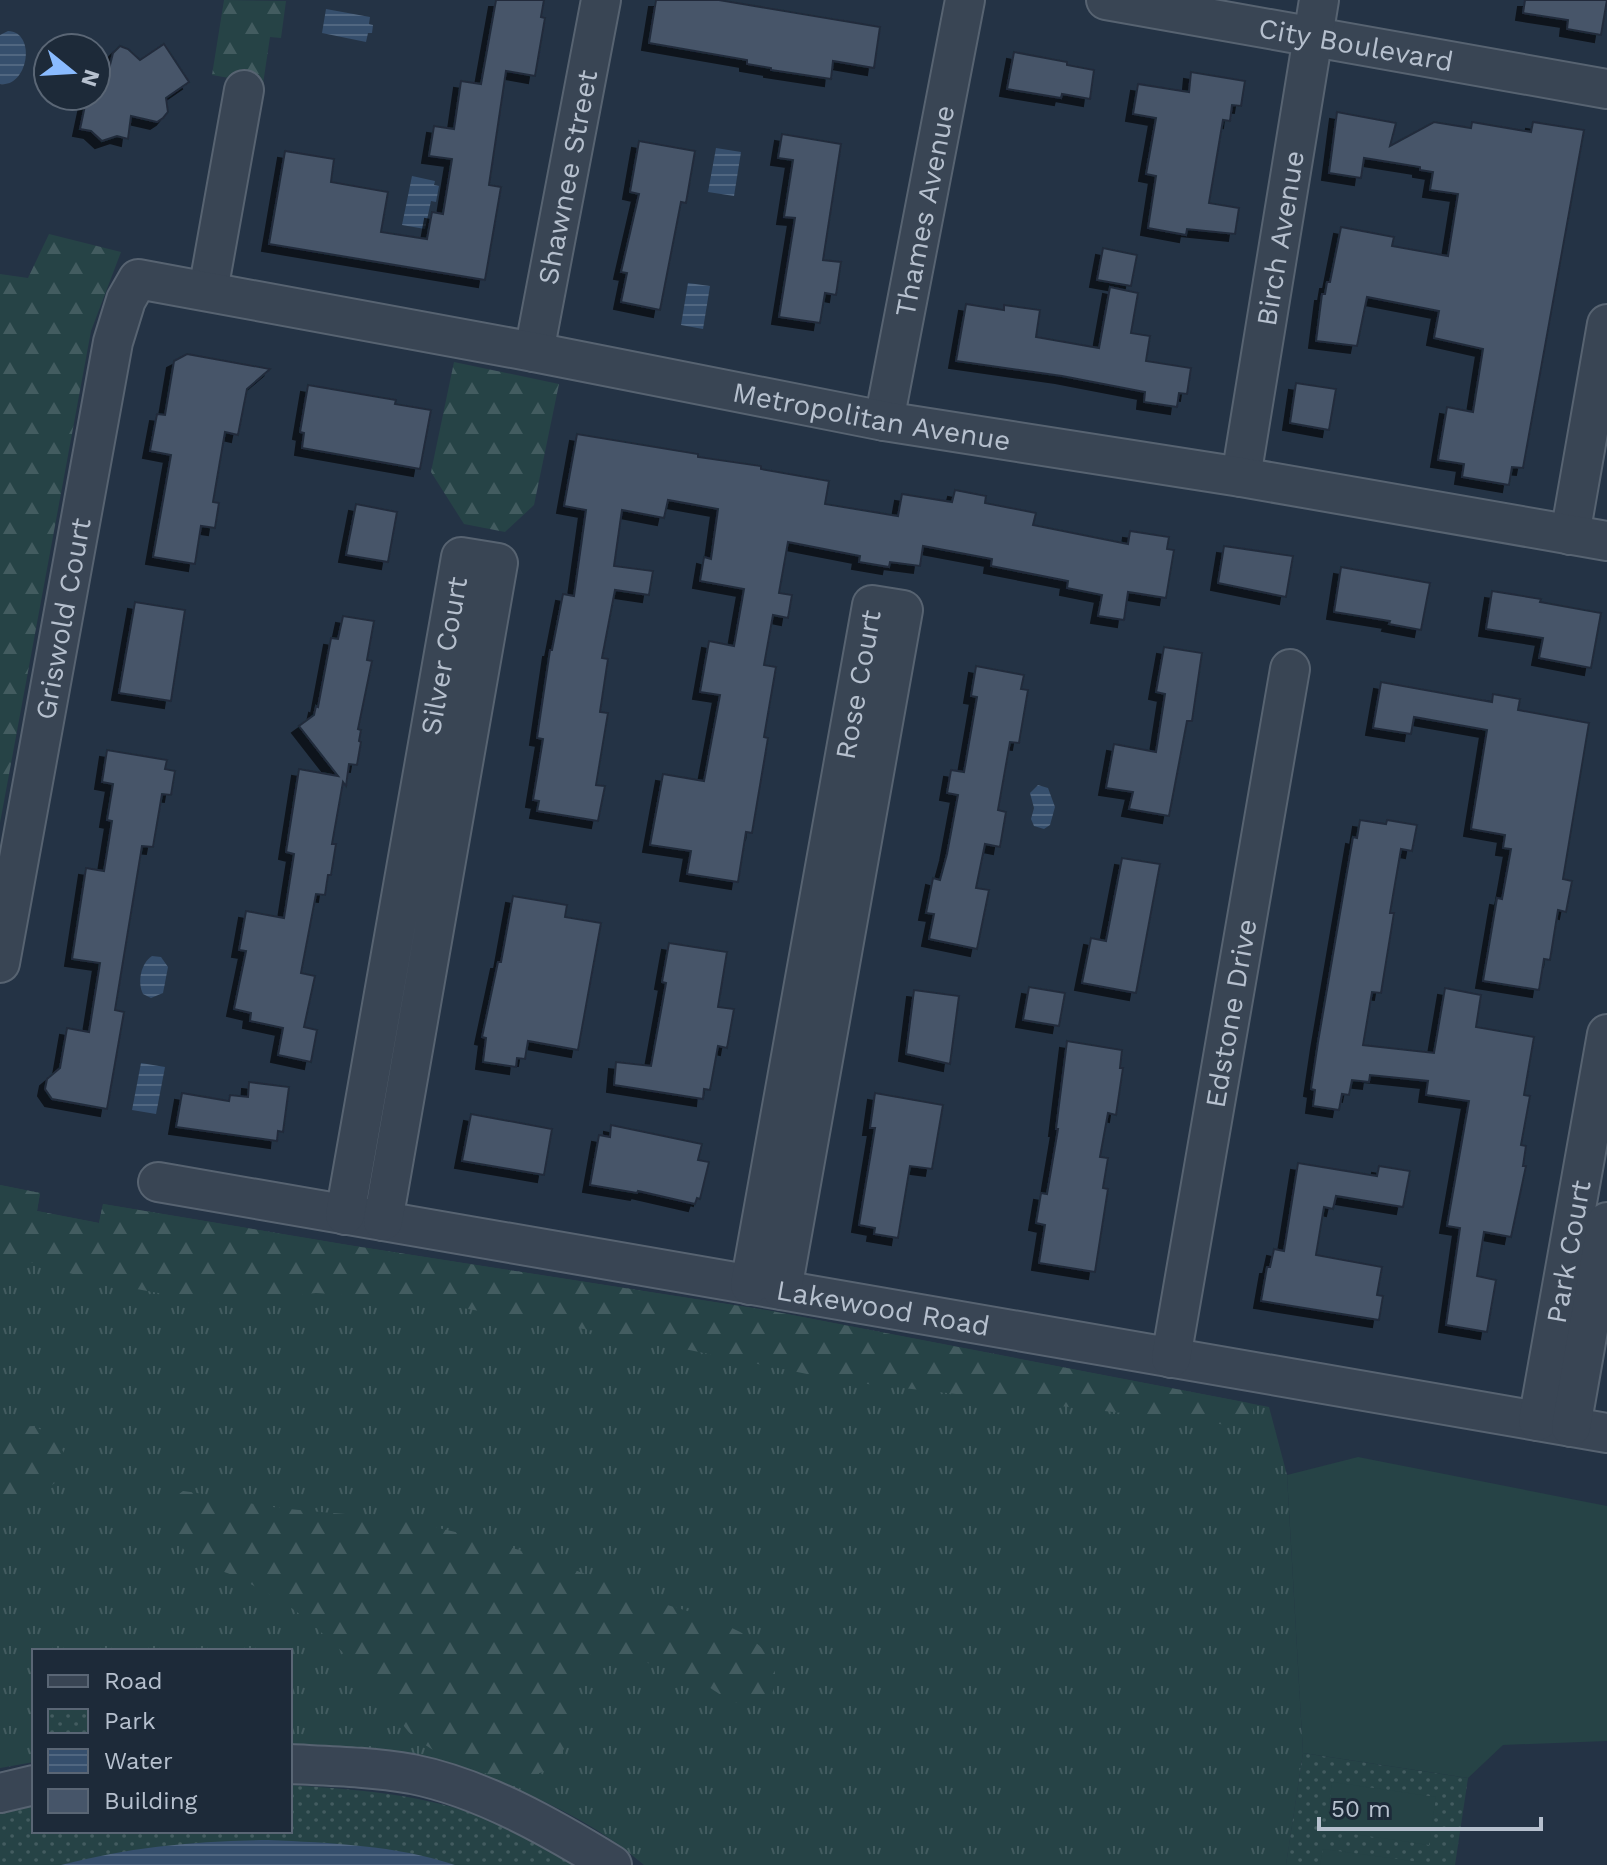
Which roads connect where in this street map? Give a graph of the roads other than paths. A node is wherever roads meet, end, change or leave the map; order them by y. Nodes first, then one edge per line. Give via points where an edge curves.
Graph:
1 (601, 0) edge
2 (965, 0) edge
3 (1106, 0) edge
4 (1319, 0) edge
5 (1313, 37) junction
6 (1607, 89) edge
7 (244, 90) dead end
8 (138, 279) joint
9 (208, 291) junction
10 (1607, 324) edge
11 (534, 352) junction
12 (884, 421) junction
13 (1241, 477) junction
14 (1570, 535) junction
15 (1607, 541) edge
16 (1290, 669) dead end
17 (0, 963) edge
18 (1607, 1034) edge
19 (158, 1182) dead end
20 (345, 1215) junction
21 (383, 1221) junction
22 (1607, 1222) edge
23 (766, 1287) junction
24 (1171, 1358) junction
25 (1572, 1427) edge
26 (292, 1764) edge
27 (32, 1785) edge
28 (0, 1793) edge
29 (612, 1865) edge

1 - 11 street, Shawnee Street
2 - 12 street, Thames Avenue
3 - 5 street, City Boulevard
4 - 5 street, Birch Avenue
5 - 6 street, City Boulevard
5 - 13 street, Birch Avenue
7 - 9 street
8 - 9 street, Metropolitan Avenue
8 - 17 street, Griswold Court via 113,342
9 - 11 street, Metropolitan Avenue
10 - 14 street
11 - 12 street, Metropolitan Avenue
12 - 13 street, Metropolitan Avenue
13 - 14 street, Metropolitan Avenue
14 - 15 street, Metropolitan Avenue
16 - 24 street, Edstone Drive
18 - 25 street, Park Court
19 - 20 street, Lakewood Road
20 - 21 street, Lakewood Road
20 - 21 street, Silver Court via 461,557 498,563
21 - 23 street, Lakewood Road
22 - 25 street, Park Court
23 - 23 street, Rose Court via 903,610 872,605
23 - 24 street, Lakewood Road
24 - 25 street, Lakewood Road
26 - 29 street via 414,1775 483,1797 550,1827
27 - 28 street

